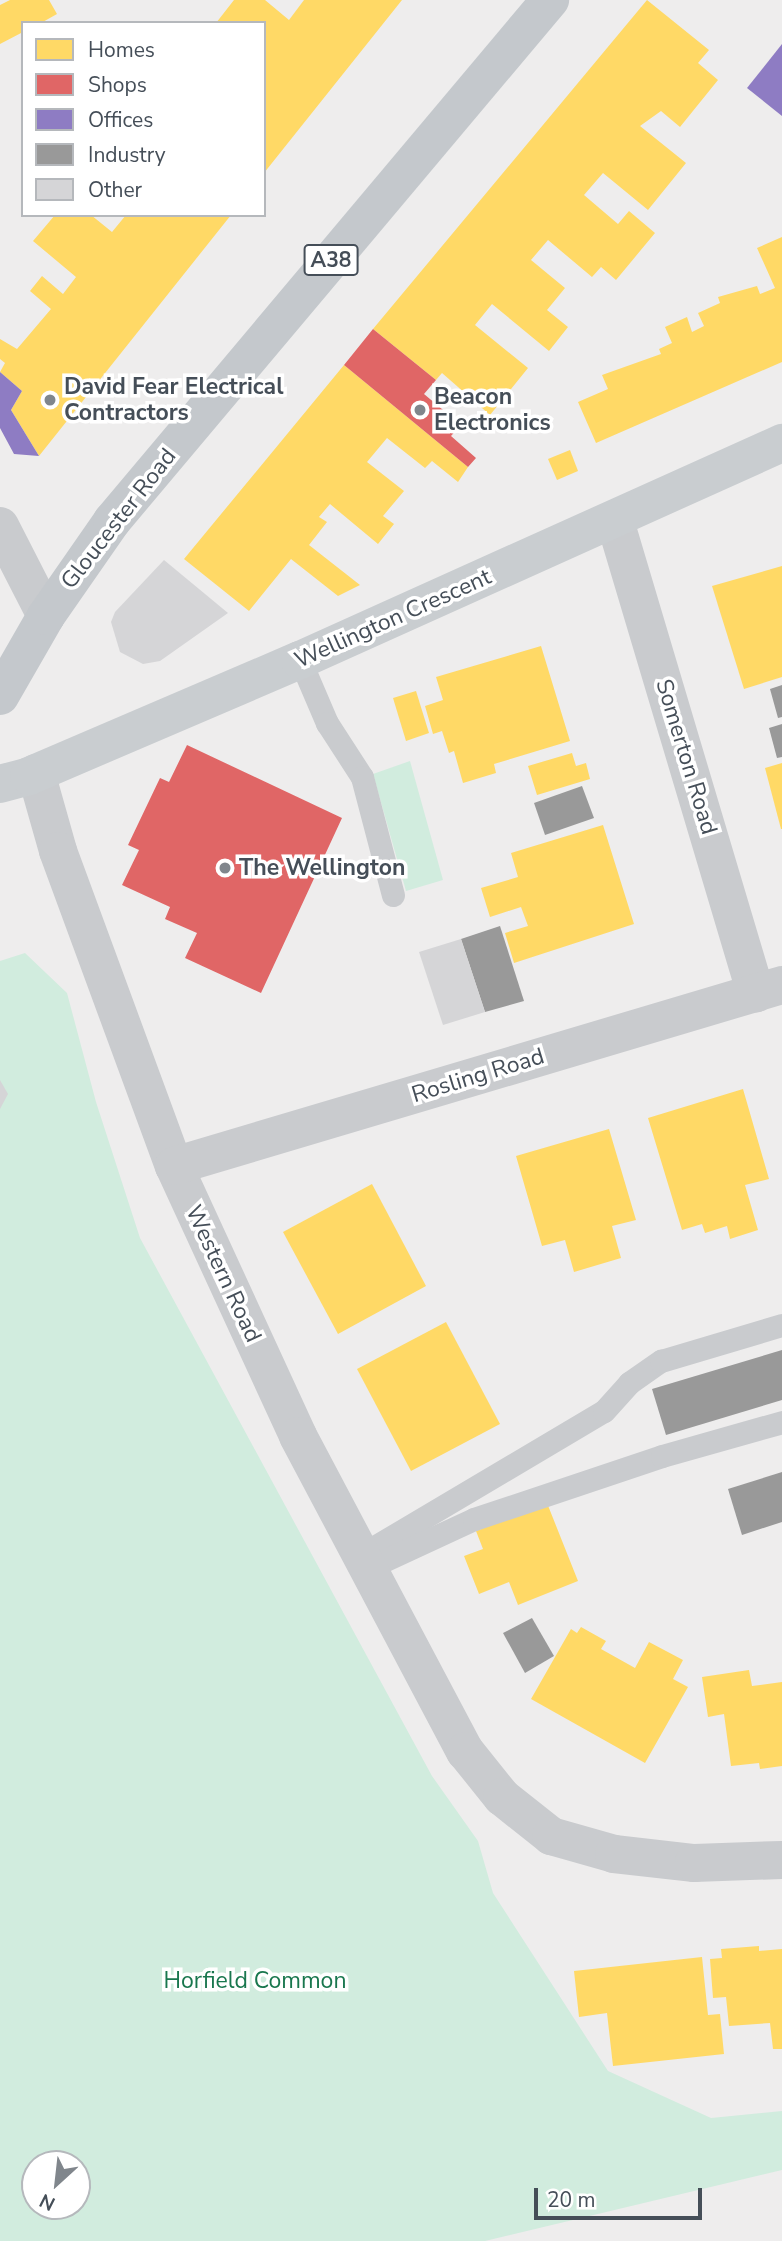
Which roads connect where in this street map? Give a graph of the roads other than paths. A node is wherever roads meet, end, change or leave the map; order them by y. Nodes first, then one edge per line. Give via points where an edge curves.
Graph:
1 (550, 0) edge
2 (782, 443) edge
3 (615, 521) junction
4 (0, 526) edge
5 (46, 616) junction
6 (300, 660) junction
7 (0, 696) edge
8 (36, 773) junction
9 (0, 784) edge
10 (393, 895) dead end
11 (769, 989) edge
12 (174, 1166) junction
13 (782, 1325) edge
14 (782, 1422) edge
15 (365, 1561) junction
16 (782, 1860) edge

1 - 5 main road, Gloucester Road / A38 via 112,521
2 - 3 street, Wellington Crescent
3 - 6 street, Wellington Crescent
3 - 11 street, Somerton Road
4 - 5 street
5 - 7 main road, Gloucester Road / A38
6 - 8 street, Wellington Crescent
6 - 10 lane via 327,723 362,777
8 - 9 street, Wellington Crescent
8 - 12 street, Western Road via 58,851
11 - 12 street, Rosling Road
12 - 15 street, Western Road via 298,1436
13 - 15 lane via 661,1361 629,1383 604,1411
14 - 15 lane via 662,1456
15 - 16 street, Western Road via 465,1751 502,1797 551,1836 614,1854 694,1863

